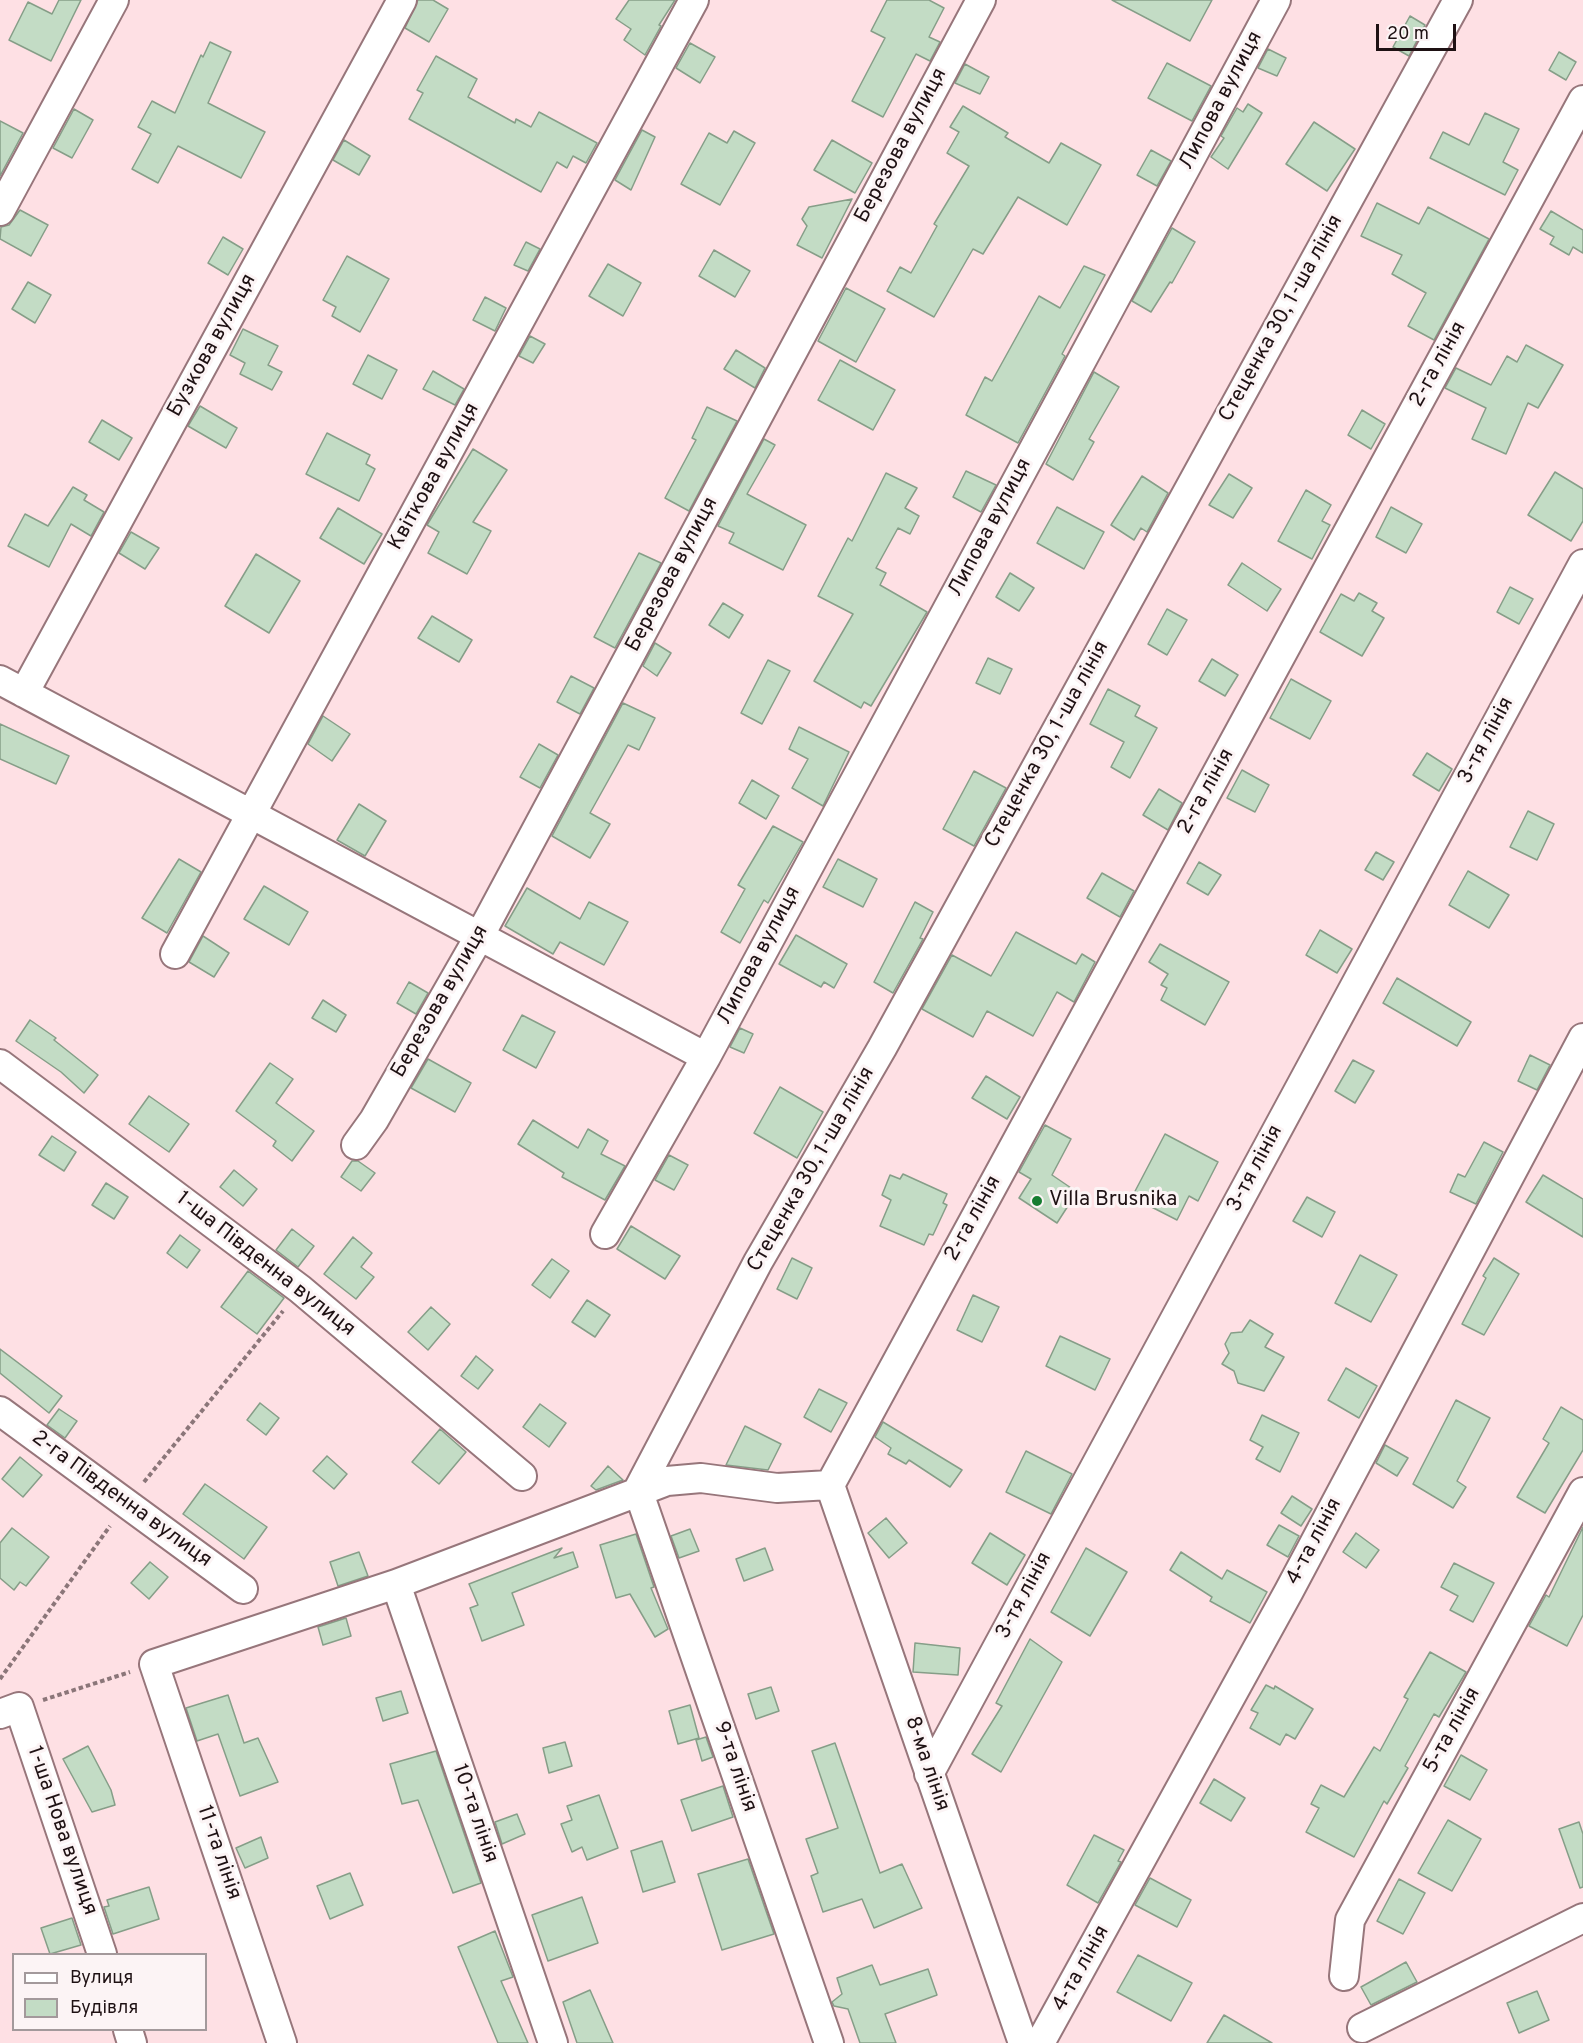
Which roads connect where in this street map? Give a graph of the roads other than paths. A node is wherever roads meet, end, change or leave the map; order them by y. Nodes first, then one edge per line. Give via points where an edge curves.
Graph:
1 (114, 0) edge
2 (402, 0) edge
3 (694, 0) edge
4 (981, 0) edge
5 (1276, 0) edge
6 (1458, 0) edge
7 (1583, 100) edge
8 (0, 211) edge
9 (1583, 564) edge
10 (12, 687) edge
11 (252, 812) junction
12 (479, 937) junction
13 (175, 954) dead end
14 (1583, 1038) edge
15 (706, 1057) junction
16 (0, 1064) edge
17 (356, 1144) dead end
18 (605, 1234) dead end
19 (0, 1411) edge
20 (522, 1476) dead end
21 (830, 1485) junction
22 (638, 1491) junction
23 (1583, 1492) edge
24 (396, 1584) junction
25 (243, 1589) dead end
26 (10, 1711) edge
27 (929, 1774) junction
28 (1583, 1918) edge
29 (102, 1953) edge
30 (1344, 1976) dead end
31 (1362, 2028) dead end
32 (282, 2043) edge
33 (553, 2043) edge
34 (829, 2043) edge
35 (1023, 2043) edge
36 (1040, 2043) edge

1 - 8 street
2 - 10 street, Бузкова вулиця
3 - 11 street, Квіткова вулиця
4 - 12 street, Березова вулиця
5 - 15 street, Липова вулиця
6 - 22 street, Стеценка 30, 1-ша лінія via 882,1048 758,1262
7 - 21 street, 2-га лінія
9 - 27 street, 3-тя лінія
10 - 11 street
11 - 12 street
11 - 13 street, Квіткова вулиця
12 - 15 street
12 - 17 street, Березова вулиця via 374,1120
14 - 36 street, 4-та лінія via 1289,1591
15 - 18 street, Липова вулиця
16 - 20 street, 1-ша Південна вулиця via 300,1289
19 - 25 street, 2-га Південна вулиця
21 - 22 street via 777,1488 701,1478 667,1481
21 - 27 street, 8-ма лінія
22 - 24 street
22 - 34 street, 9-та лінія
23 - 30 street, 5-та лінія via 1350,1920
24 - 32 street, 11-та лінія via 154,1664
24 - 33 street, 10-та лінія
26 - 29 street, 1-ша Нова вулиця
27 - 35 street, 8-ма лінія
28 - 31 street

